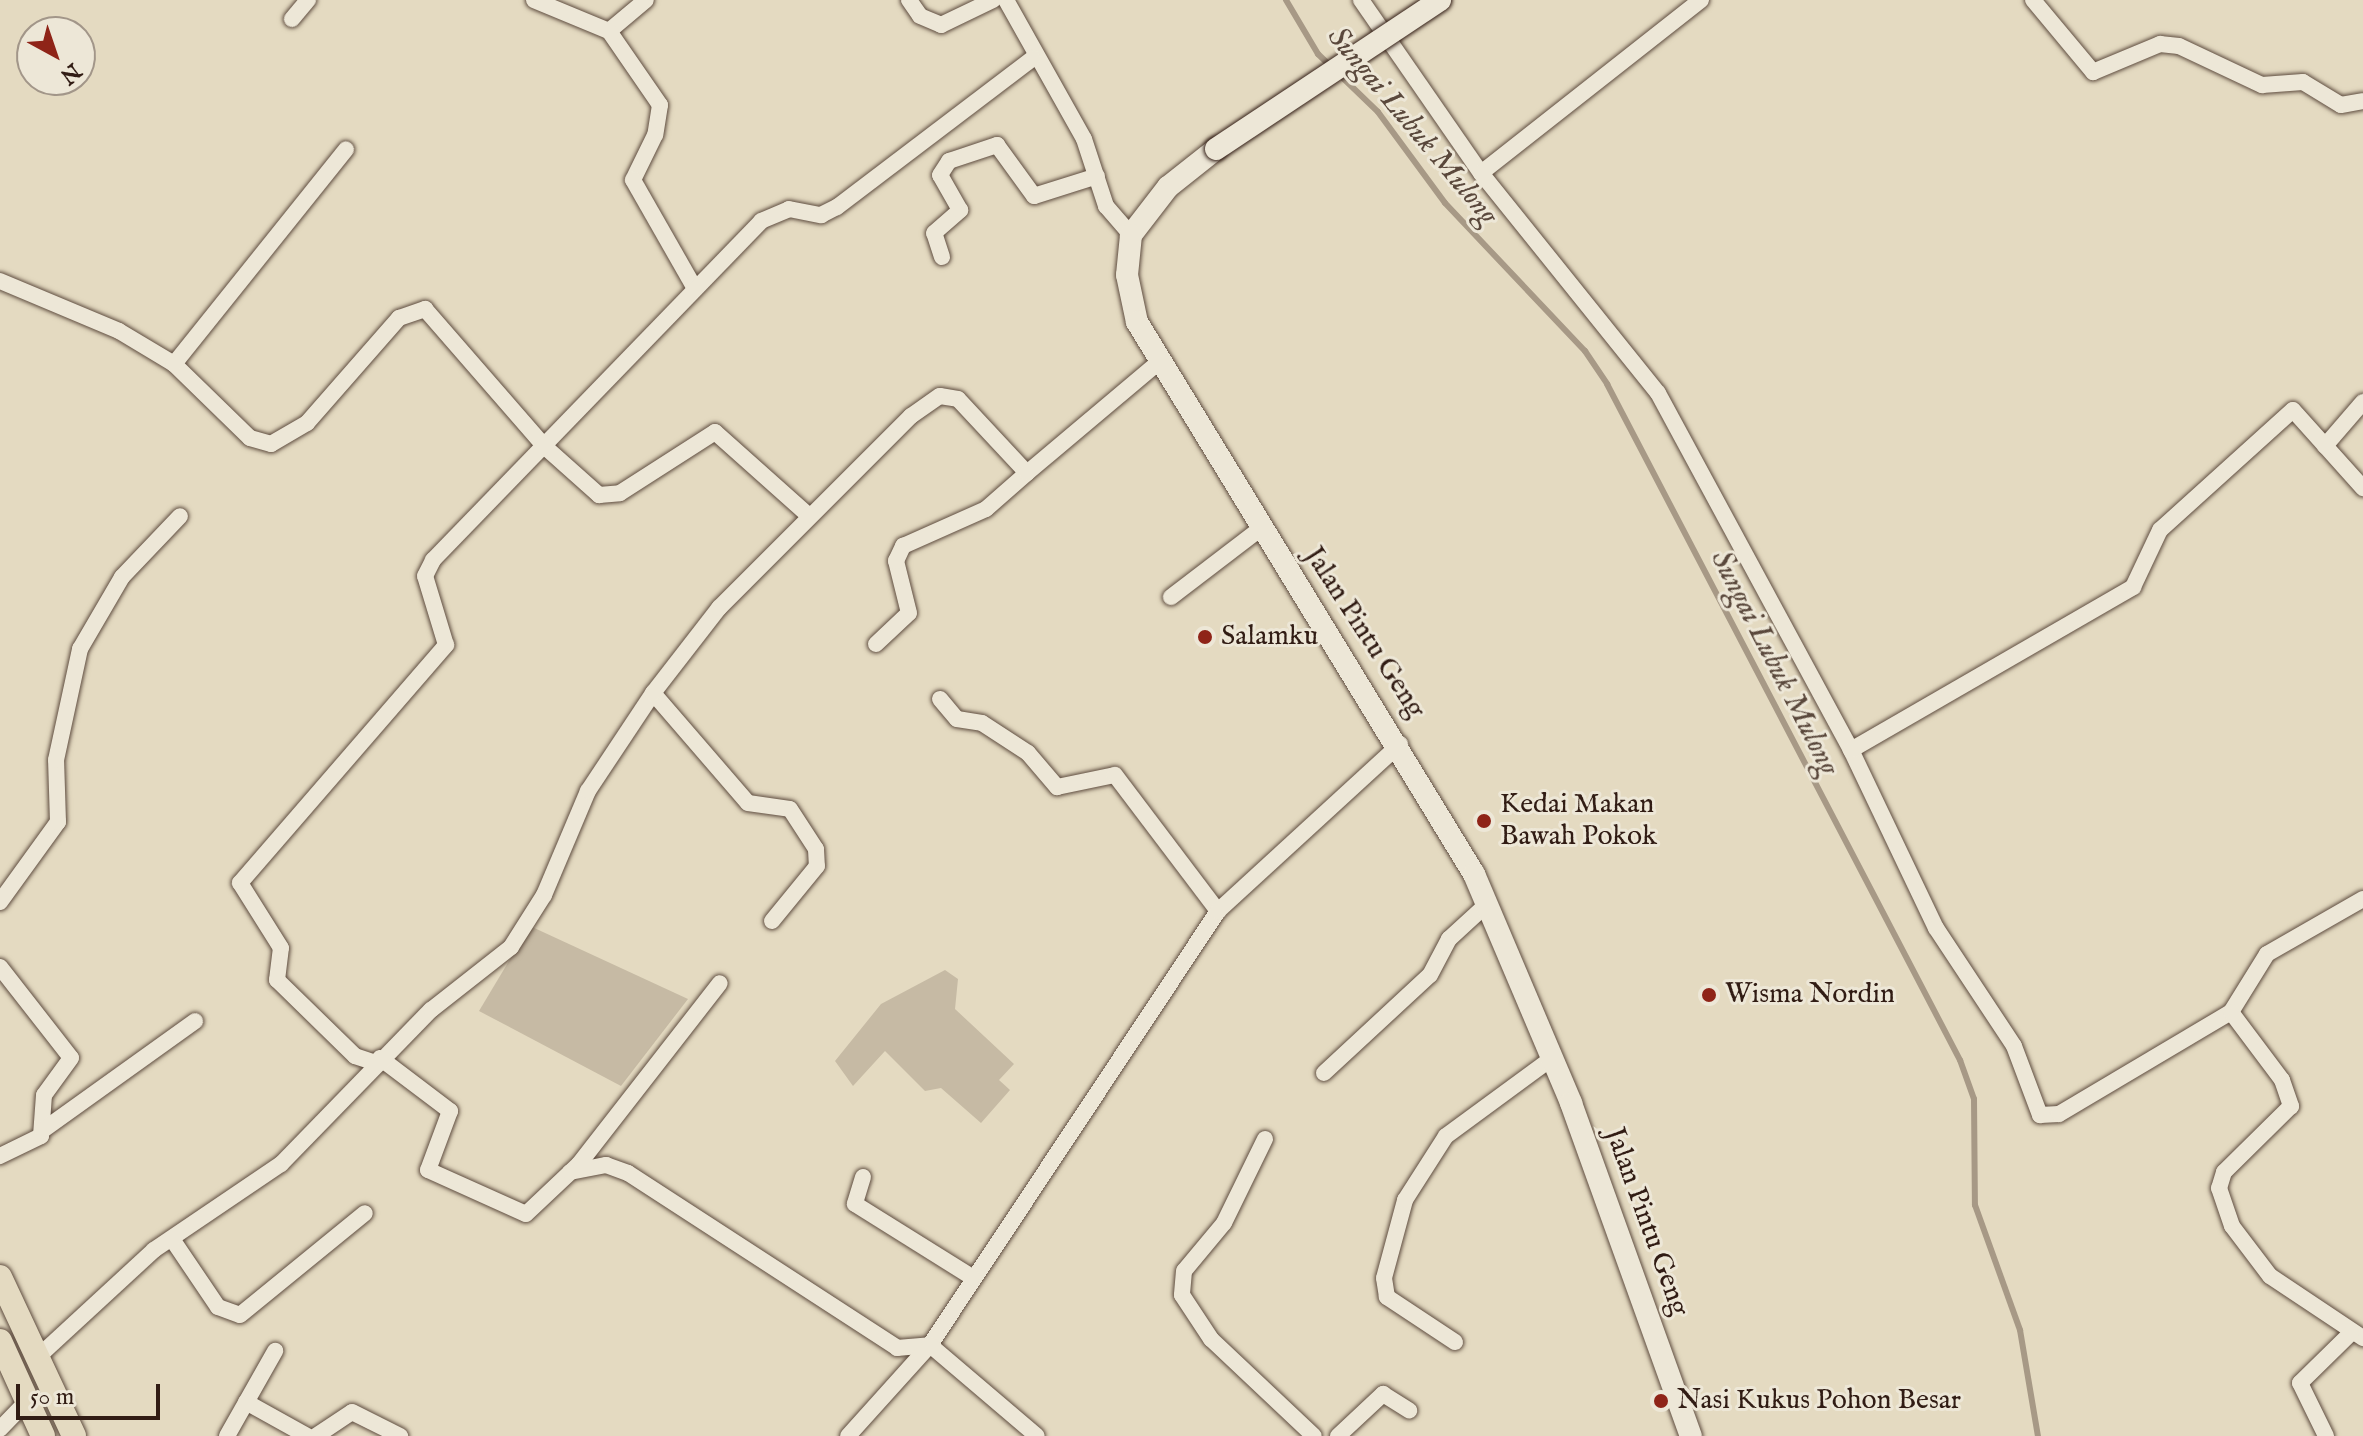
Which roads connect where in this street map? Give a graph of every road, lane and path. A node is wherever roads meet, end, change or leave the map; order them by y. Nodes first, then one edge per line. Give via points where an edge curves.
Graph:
1 (308, 0) edge
2 (534, 0) edge
3 (646, 0) edge
4 (909, 0) edge
5 (993, 0) edge
6 (1006, 0) edge
7 (1361, 0) edge
8 (1440, 0) edge
9 (1701, 0) edge
10 (2033, 0) edge
11 (292, 19) dead end
12 (609, 31) junction
13 (1033, 58) junction
14 (2363, 101) edge
15 (346, 149) dead end
16 (1481, 173) junction
17 (1097, 176) junction
18 (1131, 235) junction
19 (942, 257) dead end
20 (0, 281) edge
21 (694, 287) junction
22 (1159, 362) junction
23 (174, 364) junction
24 (2363, 402) edge
25 (544, 446) junction
26 (2325, 446) junction
27 (1027, 473) junction
28 (2363, 488) edge
29 (808, 515) junction
30 (180, 516) dead end
31 (1260, 529) junction
32 (1171, 597) dead end
33 (876, 644) dead end
34 (653, 693) junction
35 (940, 699) dead end
36 (1400, 744) junction
37 (1851, 750) junction
38 (2363, 899) edge
39 (0, 902) edge
40 (1487, 904) junction
41 (1218, 911) junction
42 (772, 921) dead end
43 (0, 967) edge
44 (720, 983) dead end
45 (2231, 1012) junction
46 (195, 1021) dead end
47 (1552, 1058) junction
48 (378, 1060) junction
49 (1324, 1073) dead end
50 (43, 1130) junction
51 (1265, 1139) dead end
52 (0, 1156) edge
53 (570, 1172) junction
54 (863, 1177) dead end
55 (365, 1213) dead end
56 (172, 1239) junction
57 (0, 1277) edge
58 (972, 1277) junction
59 (2357, 1335) edge
60 (0, 1341) edge
61 (1455, 1342) dead end
62 (930, 1345) junction
63 (275, 1351) dead end
64 (39, 1356) junction
65 (27, 1401) junction
66 (246, 1402) junction
67 (1409, 1410) dead end
68 (0, 1429) edge
69 (43, 1436) edge
70 (74, 1436) edge
71 (227, 1436) edge
72 (307, 1436) edge
73 (316, 1436) edge
74 (400, 1436) edge
75 (848, 1436) edge
76 (1037, 1436) edge
77 (1314, 1436) edge
78 (1338, 1436) edge
79 (1691, 1436) edge
80 (2326, 1436) edge

1 - 11 street
2 - 12 street
3 - 12 street
4 - 5 street via 920,16 941,25
6 - 13 street
7 - 16 street
8 - 18 main road, bridge via 1216,149 1168,187
9 - 16 street
10 - 14 street via 2093,72 2160,44 2179,46 2262,85 2303,82 2341,105
12 - 21 street via 660,105 655,135 633,180
13 - 17 street via 1084,139
13 - 21 street via 837,207 821,215 789,209 761,221
15 - 23 street
16 - 37 street via 1611,325 1658,393
17 - 18 street via 1106,206
17 - 19 street via 1034,196 1021,188 997,145 949,161 940,175 960,210 934,233
18 - 22 main road, Jalan Pintu Geng via 1130,299
20 - 23 street via 119,331
21 - 25 street
22 - 27 street
22 - 31 main road, Jalan Pintu Geng
23 - 25 street via 250,438 271,444 307,423 399,318 425,309
24 - 26 street
25 - 29 street via 599,495 614,496 715,432
25 - 48 street via 425,576 447,633 439,655 240,883 281,948 277,980 355,1056
26 - 28 street
26 - 37 street via 2293,410 2160,530 2133,587
27 - 29 street via 965,404 940,396
27 - 33 street via 986,509 903,546 896,561 909,613
29 - 34 street via 719,608
30 - 39 street via 122,577 80,649 56,760 58,822
31 - 32 street
31 - 36 main road, Jalan Pintu Geng
34 - 42 street via 748,803 790,809 816,849 817,866
34 - 48 street via 588,791 523,930
35 - 41 street via 957,719 982,723 1028,753 1057,787 1115,775
36 - 40 main road, Jalan Pintu Geng
36 - 41 street
37 - 45 street via 1936,928 2024,1065 2040,1115 2059,1114
38 - 45 street via 2267,954
40 - 47 main road, Jalan Pintu Geng
40 - 49 street via 1449,939 1430,975
41 - 58 street
43 - 50 street via 71,1058 44,1095
44 - 53 street
45 - 59 street via 2282,1080 2291,1106 2224,1172 2222,1208 2270,1276
46 - 50 street
47 - 61 street via 1446,1136 1405,1200 1384,1278 1387,1297
47 - 79 main road, Jalan Pintu Geng
48 - 53 street via 450,1111 428,1170 526,1214
48 - 56 street via 281,1164
50 - 52 street via 28,1146
51 - 77 street via 1224,1223 1184,1271 1181,1291 1211,1339
53 - 62 street via 606,1165 628,1173 897,1348
54 - 58 street via 855,1204
55 - 56 street via 240,1315 218,1307
56 - 64 street
57 - 64 main road
58 - 62 street
59 - 80 street via 2300,1383
60 - 65 main road
62 - 75 street
62 - 76 street
63 - 66 street
64 - 70 main road
65 - 68 street
65 - 69 main road
66 - 71 street
66 - 72 street
67 - 78 street via 1383,1394
73 - 74 street via 352,1412

